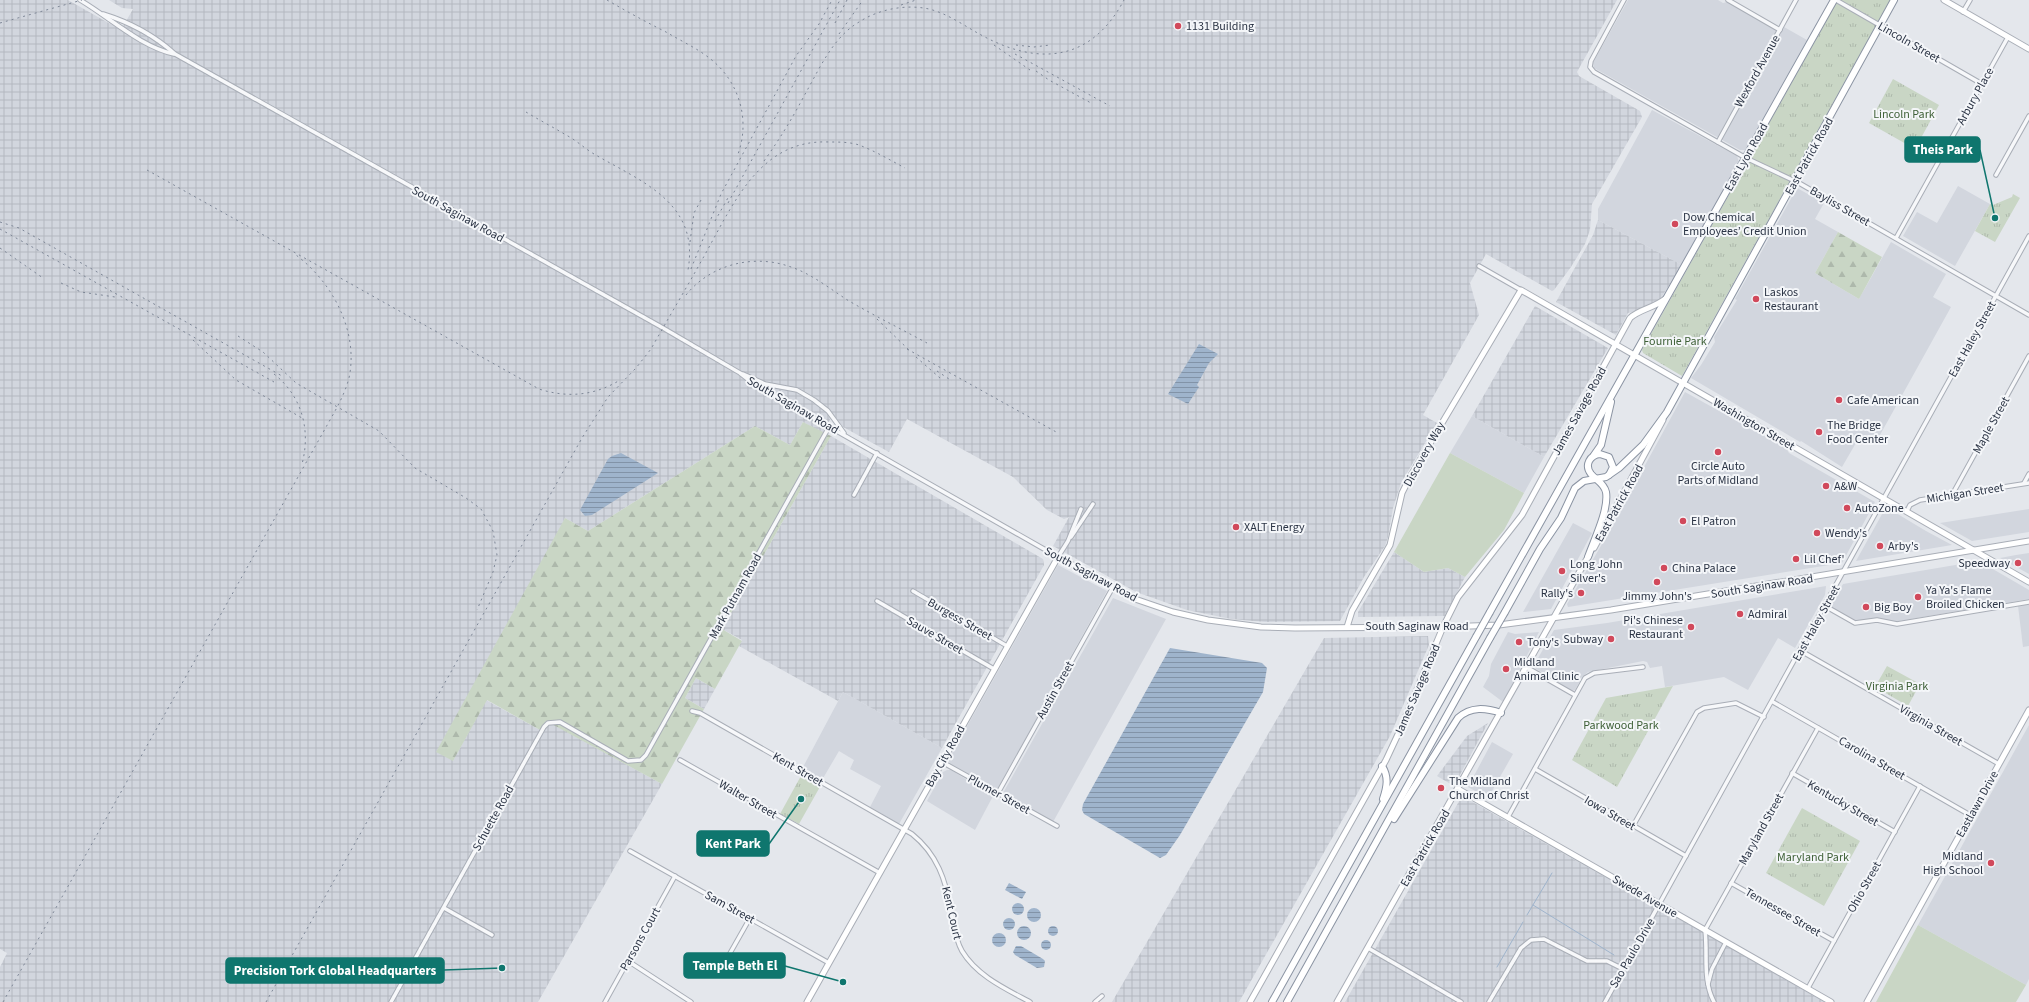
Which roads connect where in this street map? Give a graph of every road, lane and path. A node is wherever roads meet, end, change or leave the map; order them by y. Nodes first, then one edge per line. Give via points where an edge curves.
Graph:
1 (80, 0) edge
2 (1624, 0) edge
3 (1728, 0) edge
4 (1796, 0) edge
5 (1835, 0) edge
6 (1894, 0) edge
7 (1944, 0) edge
8 (1970, 0) edge
9 (1964, 12) junction
10 (103, 14) junction
11 (1880, 25) junction
12 (1780, 30) junction
13 (2008, 37) junction
14 (2029, 49) edge
15 (176, 54) junction
16 (1982, 84) junction
17 (2029, 116) edge
18 (1718, 142) junction
19 (1746, 158) junction
20 (1996, 175) dead end
21 (1796, 181) junction
22 (2029, 236) edge
23 (1896, 238) junction
24 (1479, 266) dead end
25 (1520, 290) junction
26 (1996, 296) junction
27 (1668, 297) junction
28 (2029, 314) edge
29 (1615, 344) junction
30 (1634, 355) junction
31 (2029, 356) edge
32 (740, 373) junction
33 (1683, 383) junction
34 (1613, 393) junction
35 (1673, 402) junction
36 (829, 427) junction
37 (846, 435) junction
38 (877, 453) junction
39 (1593, 456) junction
40 (2029, 474) edge
41 (1606, 477) junction
42 (1598, 478) junction
43 (2024, 483) junction
44 (2029, 483) edge
45 (854, 495) dead end
46 (1952, 495) junction
47 (1884, 499) junction
48 (1093, 504) dead end
49 (1081, 509) dead end
50 (1907, 511) junction
51 (1600, 523) junction
52 (1603, 531) junction
53 (1068, 541) junction
54 (2029, 542) edge
55 (1975, 551) junction
56 (1058, 557) junction
57 (1588, 557) junction
58 (1844, 571) junction
59 (2029, 582) edge
60 (1113, 588) junction
61 (913, 591) dead end
62 (877, 601) dead end
63 (2029, 602) edge
64 (1825, 606) junction
65 (1553, 618) junction
66 (1347, 627) junction
67 (1443, 627) junction
68 (1008, 646) junction
69 (1800, 650) junction
70 (1643, 666) dead end
71 (1526, 667) junction
72 (994, 670) junction
73 (1575, 696) junction
74 (1772, 702) junction
75 (2029, 710) edge
76 (692, 711) dead end
77 (1501, 713) junction
78 (1764, 717) junction
79 (1818, 728) junction
80 (680, 760) dead end
81 (637, 762) joint
82 (942, 762) junction
83 (1999, 764) junction
84 (1382, 766) junction
85 (1534, 770) junction
86 (1792, 773) junction
87 (1920, 786) junction
88 (1458, 789) junction
89 (998, 793) junction
90 (1970, 816) junction
91 (1508, 817) junction
92 (1373, 823) junction
93 (1056, 826) dead end
94 (1633, 826) junction
95 (904, 830) junction
96 (1895, 832) junction
97 (630, 851) dead end
98 (1686, 856) junction
99 (880, 873) junction
100 (1359, 873) junction
101 (675, 876) junction
102 (1732, 883) junction
103 (1660, 904) junction
104 (444, 908) junction
105 (750, 918) junction
106 (1705, 930) junction
107 (492, 935) dead end
108 (1834, 941) junction
109 (1726, 942) junction
110 (1368, 948) junction
111 (725, 959) dead end
112 (628, 961) junction
113 (829, 963) junction
114 (1623, 969) junction
115 (1707, 987) junction
116 (1808, 988) junction
117 (1102, 996) dead end
118 (391, 1002) edge
119 (605, 1002) edge
120 (691, 1002) edge
121 (807, 1002) edge
122 (1030, 1002) edge
123 (1094, 1002) edge
124 (1250, 1002) edge
125 (1272, 1002) edge
126 (1288, 1002) edge
127 (1338, 1002) edge
128 (1461, 1002) edge
129 (1490, 1002) edge
130 (1605, 1002) edge
131 (1714, 1002) edge
132 (1831, 1002) edge
133 (1867, 1002) edge

1 - 10 street, South Saginaw Road
2 - 18 street, Bayliss Street via 1591,61 1592,70
3 - 12 street
4 - 12 street, Wexford Avenue
5 - 11 street, Lincoln Street
5 - 19 highway, East Lyon Road
6 - 11 highway, East Patrick Road
7 - 9 street
8 - 9 street
9 - 13 street
10 - 15 street, South Saginaw Road via 126,22
10 - 15 street, South Saginaw Road via 122,29 165,52
11 - 16 street, Lincoln Street
11 - 21 highway, East Patrick Road
12 - 18 street, Wexford Avenue
13 - 14 street
13 - 16 street, Arbury Place
15 - 32 street, South Saginaw Road
16 - 23 street, Arbury Place
17 - 20 street
18 - 19 street, Bayliss Street
19 - 21 street, Bayliss Street
19 - 27 highway, East Lyon Road
21 - 23 street, Bayliss Street
21 - 33 highway, East Patrick Road
22 - 26 street, East Haley Street
23 - 26 street, Bayliss Street
24 - 25 street, Washington Street
25 - 29 street, Washington Street
25 - 66 street, Discovery Way via 1410,477 1402,493 1390,545 1352,611
26 - 28 street, Bayliss Street
26 - 47 street, East Haley Street
27 - 29 street, James Savage Road via 1654,307 1634,315
27 - 30 highway, East Lyon Road
29 - 30 street, Washington Street
29 - 67 street, James Savage Road via 1522,515 1466,585
30 - 33 street, Washington Street
30 - 34 highway, East Lyon Road
31 - 46 street, Maple Street
32 - 36 street, South Saginaw Road via 754,384
32 - 37 street, South Saginaw Road via 765,384 796,390 814,400 828,411
33 - 35 highway, East Patrick Road
33 - 47 street, Washington Street
34 - 39 highway via 1601,445
34 - 92 highway, East Lyon Road, bridge
35 - 41 highway via 1640,448
35 - 52 street, East Patrick Road
36 - 37 street, South Saginaw Road
36 - 81 street, Mark Putnam Road via 646,755
37 - 38 street, South Saginaw Road
38 - 45 street
38 - 56 street, South Saginaw Road
39 - 41 highway via 1602,454 1611,459 1612,469
39 - 42 highway via 1588,467 1591,474
40 - 43 street
41 - 42 highway
42 - 51 highway via 1606,497 1606,506
42 - 100 highway, bridge via 1582,482 1574,490 1561,518 1537,554
43 - 44 street, Michigan Street
43 - 46 street, Michigan Street
46 - 50 street, Michigan Street via 1920,500 1910,505
47 - 50 street, Washington Street
47 - 58 street, East Haley Street
48 - 53 street
49 - 53 street, Bay City Road
50 - 55 street, Washington Street
51 - 52 highway
51 - 57 highway
52 - 57 street, East Patrick Road
53 - 56 street, Bay City Road
54 - 55 street, South Saginaw Road
55 - 58 street, South Saginaw Road
55 - 59 street, Washington Street
56 - 60 street, South Saginaw Road
56 - 68 street, Bay City Road
57 - 65 street, East Patrick Road
58 - 64 street, East Haley Street
58 - 65 street, South Saginaw Road
60 - 66 street, South Saginaw Road via 1153,606 1208,620 1261,627
60 - 89 street, Austin Street
61 - 68 street, Burgess Street
62 - 72 street, Sauve Street
63 - 64 street via 1893,624 1877,620 1855,623
64 - 69 street, East Haley Street
65 - 67 street, South Saginaw Road
65 - 71 street, East Patrick Road
66 - 67 street, South Saginaw Road
67 - 84 street, James Savage Road via 1400,730
68 - 72 street, Bay City Road
69 - 74 street, East Haley Street
69 - 83 street, Virginia Street
70 - 73 street via 1589,675
71 - 73 street
71 - 77 street, East Patrick Road
72 - 82 street, Bay City Road
73 - 85 street
74 - 78 street, East Haley Street
74 - 79 street, Carolina Street
75 - 83 street, Eastlawn Drive
76 - 95 street, Kent Street via 706,716
77 - 88 street, East Patrick Road
77 - 100 highway via 1477,709 1468,711 1458,718
78 - 94 street via 1736,703 1704,708 1697,712
78 - 98 street, East Haley Street
79 - 86 street, Maryland Street
79 - 87 street, Carolina Street
80 - 99 street, Walter Street
81 - 104 street, Schuette Road via 628,761 560,722 548,723
82 - 89 street, Plumer Street
82 - 95 street, Bay City Road
83 - 90 street, Eastlawn Drive
84 - 92 highway via 1386,773 1387,788
84 - 124 street, James Savage Road
85 - 91 street
85 - 94 street, Iowa Street
86 - 96 street, Kentucky Street
86 - 102 street, Maryland Street
87 - 90 street, Carolina Street
87 - 96 street, Ohio Street
88 - 91 street, Swede Avenue
88 - 110 street, East Patrick Road
89 - 93 street, Plumer Street
90 - 133 street, Eastlawn Drive
91 - 103 street, Swede Avenue
92 - 125 highway
94 - 98 street, Iowa Street
95 - 99 street, Bay City Road
95 - 122 street, Kent Court via 922,842 936,862 944,879 955,933 963,952 976,968 990,979
96 - 108 street, Ohio Street
97 - 101 street, Sam Street
98 - 103 street, East Haley Street
99 - 113 street, Bay City Road
100 - 126 highway
101 - 105 street, Sam Street
101 - 112 street, Parsons Court
102 - 106 street, Maryland Street
102 - 108 street, Tennessee Street
103 - 106 street, Swede Avenue
103 - 114 street, Sao Paulo Drive
104 - 107 street
104 - 118 street, Schuette Road
105 - 111 street
105 - 113 street, Sam Street
106 - 109 street, Swede Avenue
106 - 115 street
108 - 116 street, Ohio Street
109 - 115 street via 1712,969
109 - 116 street, Swede Avenue
110 - 127 street, East Patrick Road
110 - 128 street
112 - 119 street, Parsons Court
112 - 120 street
113 - 121 street, Bay City Road
114 - 129 street via 1607,961 1587,961 1544,939 1531,940 1521,948
114 - 130 street, Sao Paulo Drive
115 - 131 street
116 - 132 street, Swede Avenue
117 - 123 street

